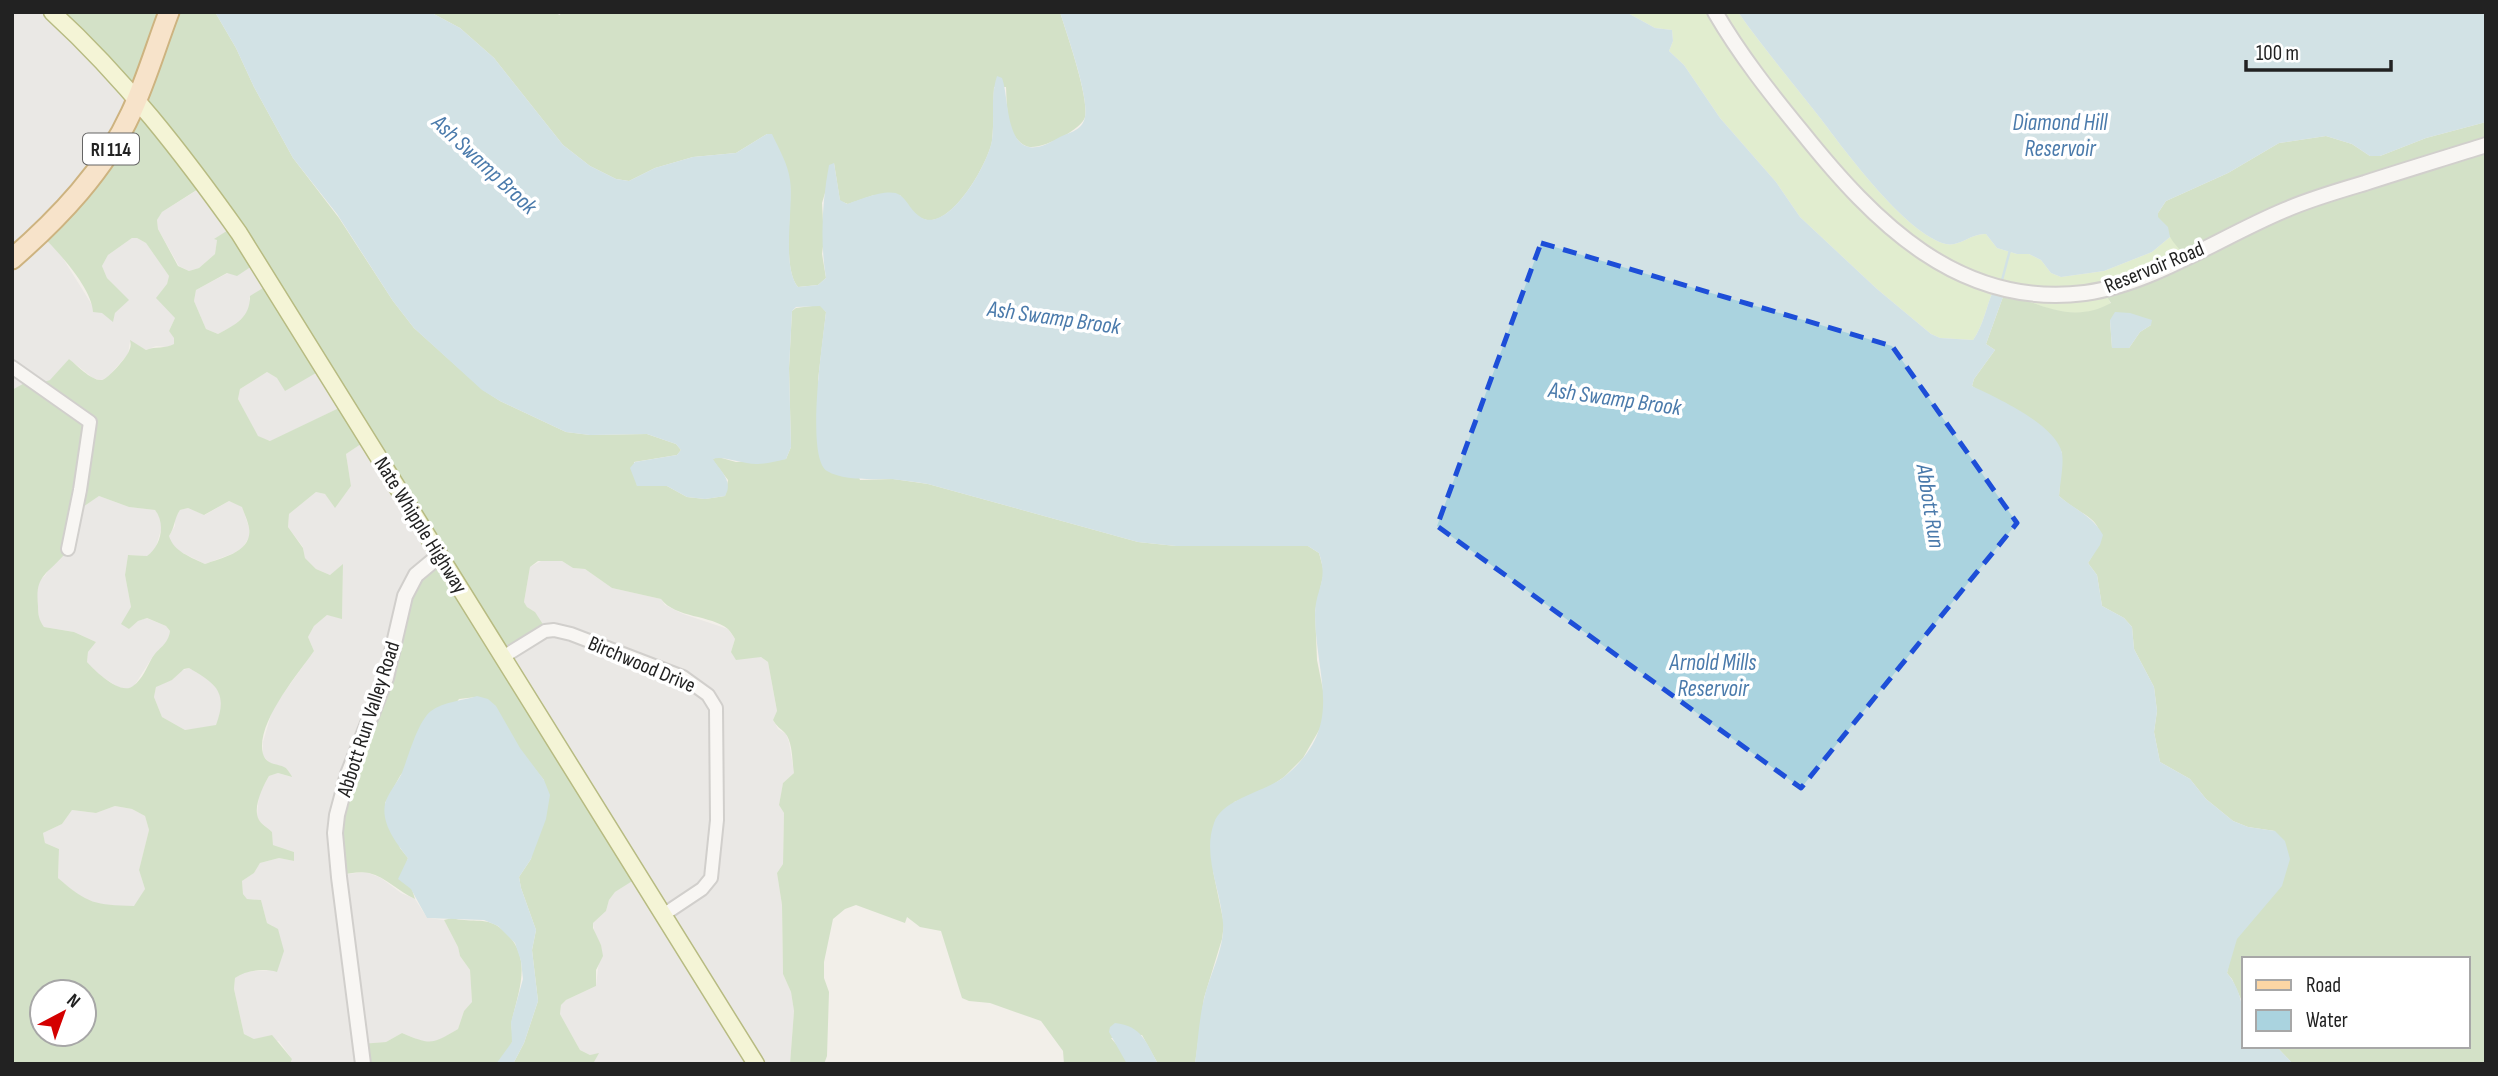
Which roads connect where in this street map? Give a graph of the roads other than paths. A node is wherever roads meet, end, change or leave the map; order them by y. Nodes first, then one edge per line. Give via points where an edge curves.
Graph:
1 (52, 12) edge
2 (169, 12) edge
3 (1715, 12) edge
4 (137, 99) junction
5 (2486, 145) edge
6 (12, 259) edge
7 (12, 367) edge
8 (68, 549) dead end
9 (440, 555) junction
10 (503, 657) junction
11 (663, 915) junction
12 (363, 1064) edge
13 (756, 1064) edge

1 - 4 main road, Nate Whipple Highway
2 - 4 main road, RI 114
3 - 5 street, Reservoir Road via 1750,67 1856,195 1925,255 1969,278 2009,291 2076,294 2127,282 2288,208
4 - 6 main road, RI 114 via 96,171
4 - 9 main road, Nate Whipple Highway via 239,233
7 - 8 street via 90,422
9 - 10 main road, Nate Whipple Highway
9 - 12 street, Abbott Run Valley Road via 416,575 405,596 380,698 348,774 337,815 335,833
10 - 11 main road, Nate Whipple Highway
10 - 11 street, Birchwood Drive via 554,630 683,677 708,695 716,708 717,820 711,878
11 - 13 main road, Nate Whipple Highway

